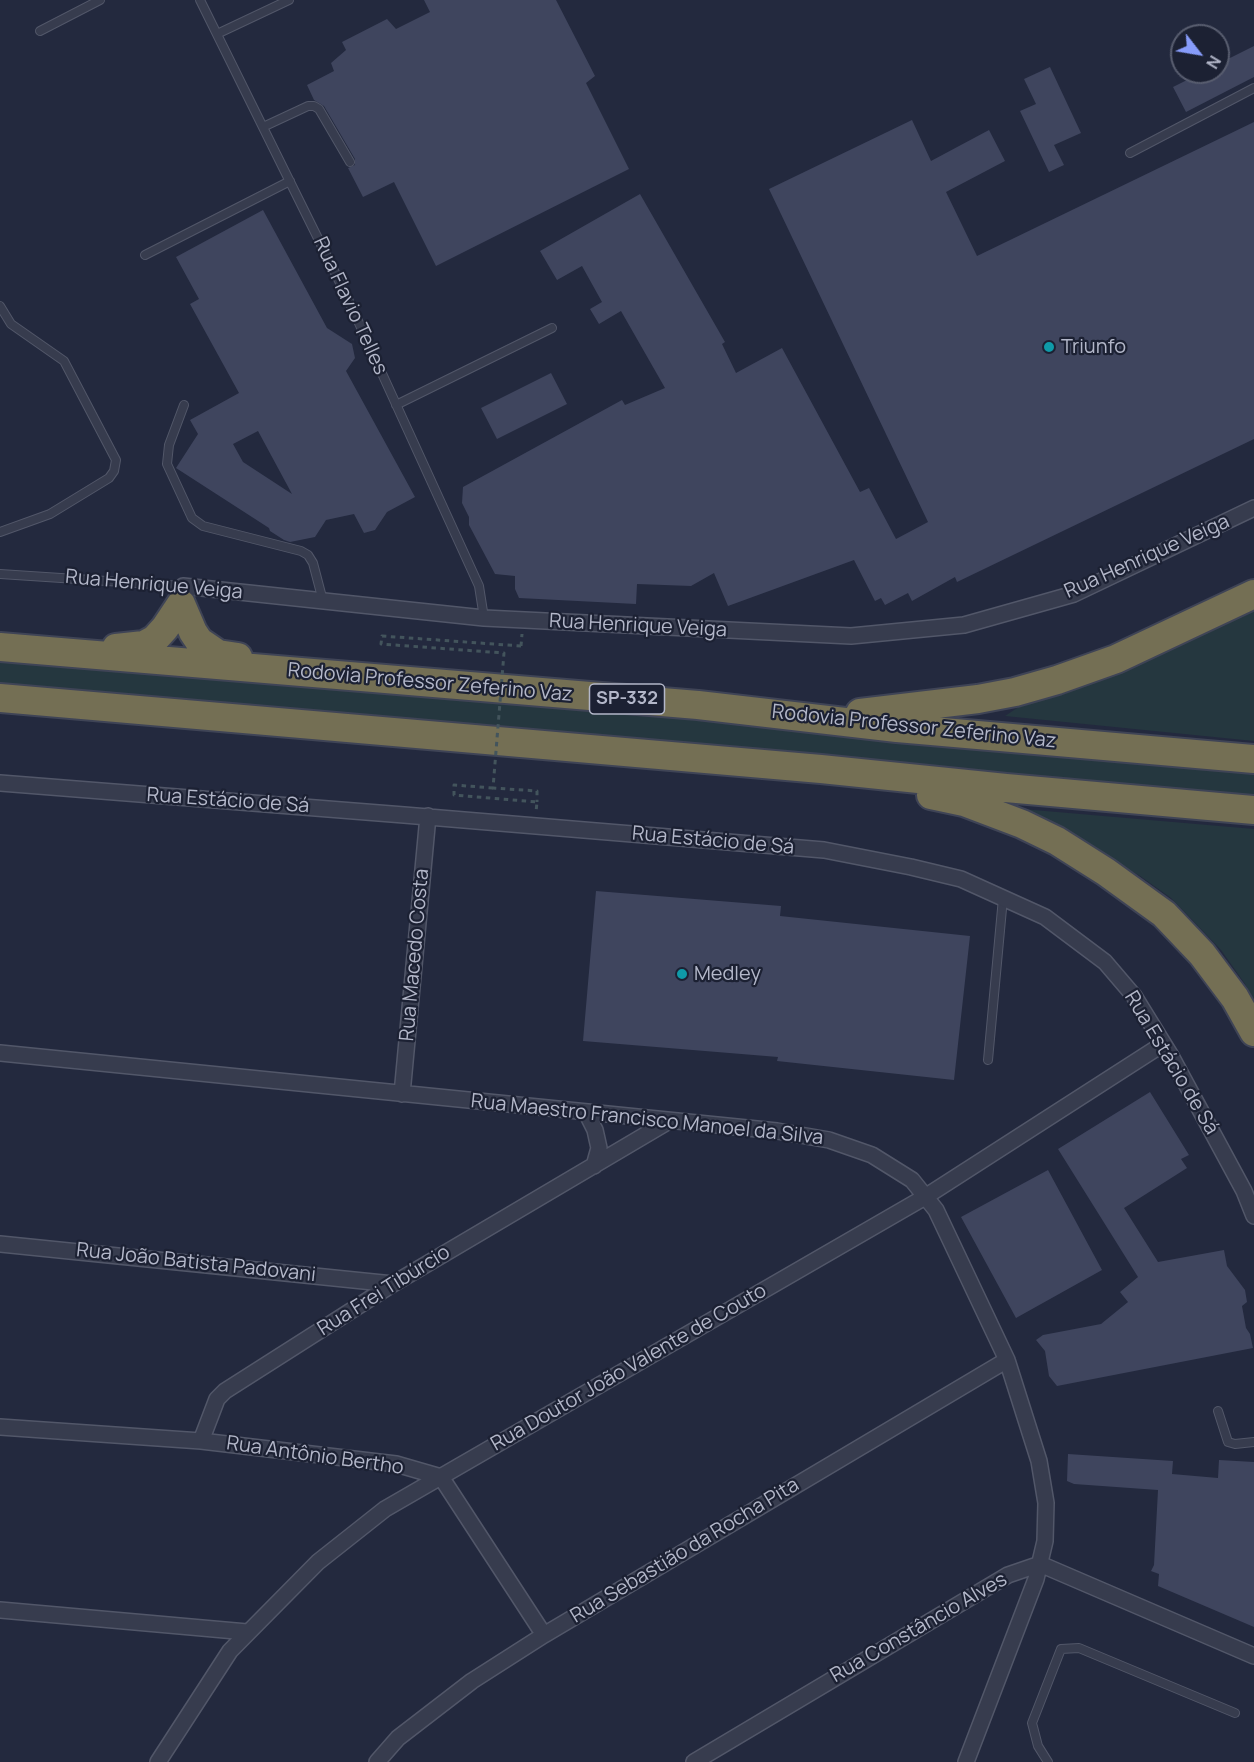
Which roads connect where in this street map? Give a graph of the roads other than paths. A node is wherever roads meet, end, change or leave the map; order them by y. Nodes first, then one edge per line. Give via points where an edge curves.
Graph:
1 (100, 0) edge
2 (200, 0) edge
3 (289, 0) edge
4 (40, 31) dead end
5 (217, 34) junction
6 (1254, 88) edge
7 (263, 128) junction
8 (1130, 153) dead end
9 (350, 162) dead end
10 (290, 181) junction
11 (145, 255) dead end
12 (0, 306) edge
13 (552, 328) dead end
14 (184, 405) dead end
15 (396, 405) junction
16 (1254, 508) edge
17 (0, 532) edge
18 (0, 574) edge
19 (1254, 594) edge
20 (182, 595) junction
21 (323, 601) junction
22 (484, 618) junction
23 (1, 647) edge
24 (337, 675) junction
25 (0, 698) edge
26 (698, 705) junction
27 (1254, 759) edge
28 (821, 769) junction
29 (0, 783) edge
30 (1254, 810) edge
31 (428, 816) junction
32 (1003, 897) junction
33 (1254, 1032) edge
34 (1163, 1044) junction
35 (0, 1053) edge
36 (988, 1060) dead end
37 (402, 1094) junction
38 (586, 1112) junction
39 (669, 1121) junction
40 (594, 1166) junction
41 (925, 1197) junction
42 (1254, 1216) edge
43 (0, 1244) edge
44 (393, 1284) junction
45 (1007, 1360) junction
46 (1218, 1411) dead end
47 (0, 1427) edge
48 (201, 1441) junction
49 (1254, 1442) edge
50 (441, 1477) junction
51 (1040, 1564) junction
52 (0, 1610) edge
53 (247, 1632) junction
54 (544, 1635) junction
55 (1254, 1656) edge
56 (1235, 1713) dead end
57 (158, 1762) edge
58 (377, 1762) edge
59 (694, 1762) edge
60 (966, 1762) edge
61 (1048, 1762) edge

1 - 4 lane
2 - 5 lane, Rua Flavio Telles
3 - 5 lane
5 - 7 lane, Rua Flavio Telles
6 - 8 lane
7 - 9 lane via 315,106
7 - 10 lane, Rua Flavio Telles
10 - 11 lane
10 - 15 lane, Rua Flavio Telles
12 - 17 lane via 11,324 64,361 116,460 109,478 50,514
13 - 15 lane
14 - 21 lane via 169,445 167,464 192,518 203,526 308,555
15 - 22 lane, Rua Flavio Telles via 479,586
16 - 22 street, Rua Henrique Veiga via 1074,594 964,625 850,636
18 - 20 lane, Rua Henrique Veiga
19 - 26 highway via 1116,659 1015,692 862,713
20 - 21 street, Rua Henrique Veiga
20 - 23 highway via 165,628 144,645
20 - 24 highway via 193,632 218,654
21 - 22 street, Rua Henrique Veiga
23 - 24 highway, Rodovia Professor Zeferino Vaz / SP-332
24 - 26 highway, Rodovia Professor Zeferino Vaz / SP-332
25 - 28 highway
26 - 27 highway, Rodovia Professor Zeferino Vaz / SP-332 via 897,728
28 - 30 highway
28 - 33 highway via 964,802 1057,841 1164,914 1202,954 1235,998
29 - 31 street, Rua Estácio de Sá
31 - 32 street, Rua Estácio de Sá via 824,850 961,879
31 - 37 street, Rua Macedo Costa
32 - 34 street, Rua Estácio de Sá via 1045,917 1105,962 1134,996
32 - 36 lane
34 - 41 street, Rua Doutor João Valente de Couto
34 - 42 street, Rua Estácio de Sá
35 - 37 street, Rua Maestro Francisco Manoel da Silva
37 - 38 street, Rua Maestro Francisco Manoel da Silva
38 - 39 street, Rua Maestro Francisco Manoel da Silva
38 - 40 street via 599,1148
39 - 40 street, Rua Frei Tibúrcio
39 - 41 street, Rua Maestro Francisco Manoel da Silva via 829,1140 872,1155 912,1180
40 - 44 street, Rua Frei Tibúrcio
41 - 45 street, Rua Maestro Francisco Manoel da Silva via 936,1210
41 - 50 street, Rua Doutor João Valente de Couto
43 - 44 street, Rua João Batista Padovani
44 - 48 street, Rua Frei Tibúrcio via 220,1395
45 - 51 street, Rua Maestro Francisco Manoel da Silva via 1039,1461 1046,1503
45 - 54 street, Rua Sebastião da Rocha Pita
46 - 49 lane via 1228,1442
47 - 48 street, Rua Antônio Bertho
48 - 50 street, Rua Antônio Bertho via 396,1464
50 - 53 street, Rua Doutor João Valente de Couto via 386,1509 318,1562
50 - 54 street
51 - 55 street
51 - 59 street, Rua Constâncio Alves via 1008,1575
51 - 60 street, Rua Maestro Francisco Manoel da Silva
52 - 53 street
53 - 57 street, Rua Doutor João Valente de Couto via 230,1651
54 - 58 street, Rua Sebastião da Rocha Pita via 463,1688 398,1738
56 - 61 lane via 1079,1648 1061,1649 1032,1722 1038,1746

